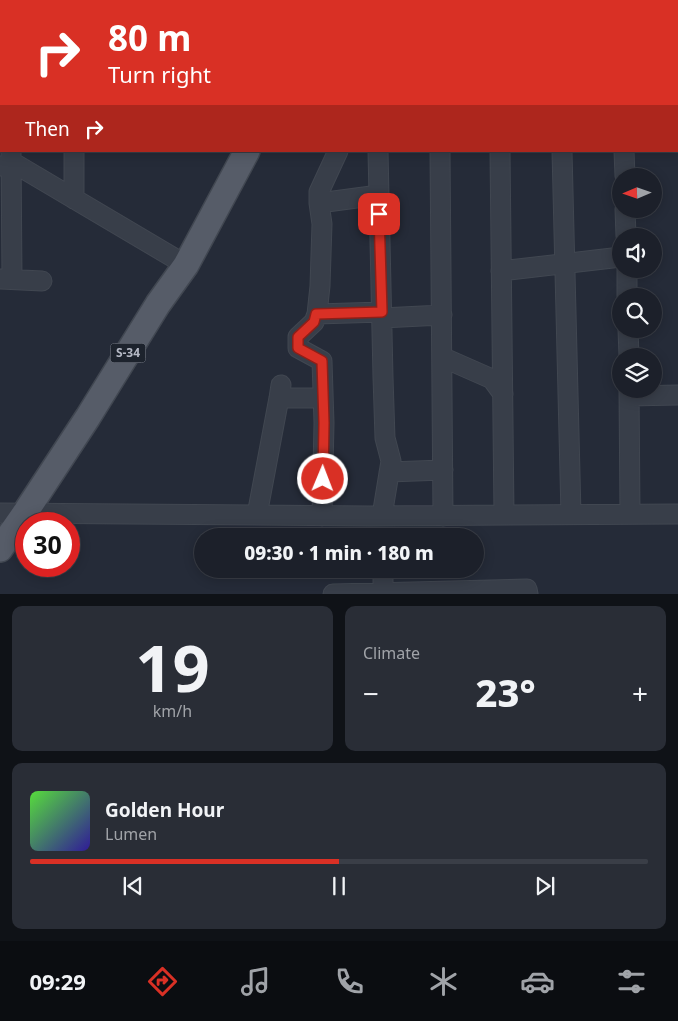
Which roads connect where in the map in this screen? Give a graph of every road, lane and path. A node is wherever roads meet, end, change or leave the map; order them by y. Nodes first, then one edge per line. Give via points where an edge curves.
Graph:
1 (74, 152) edge
2 (246, 152) edge
3 (338, 152) edge
4 (378, 152) edge
5 (440, 152) edge
6 (500, 152) edge
7 (562, 152) edge
8 (624, 152) edge
9 (8, 161) edge
10 (625, 168) edge
11 (379, 195) junction
12 (74, 199) junction
13 (319, 203) junction
14 (612, 259) edge
15 (565, 263) junction
16 (186, 265) junction
17 (501, 271) junction
18 (6, 279) edge
19 (42, 281) dead end
20 (316, 314) junction
21 (382, 315) junction
22 (442, 315) junction
23 (442, 357) junction
24 (497, 373) junction
25 (662, 394) edge
26 (678, 395) edge
27 (324, 398) junction
28 (629, 398) edge
29 (443, 470) junction
30 (389, 472) junction
31 (26, 512) edge
32 (0, 513) edge
33 (15, 513) edge
34 (80, 513) edge
35 (630, 514) junction
36 (678, 514) edge
37 (257, 515) junction
38 (504, 515) junction
39 (571, 515) junction
40 (322, 516) junction
41 (382, 516) junction
42 (443, 516) junction
43 (15, 527) edge
44 (0, 549) edge
45 (383, 578) edge
46 (460, 592) edge
47 (384, 593) edge
48 (333, 594) edge
49 (528, 594) edge

1 - 12 street
2 - 16 main road, S-34
3 - 13 street via 319,192
4 - 11 street
5 - 22 street
6 - 17 street
7 - 15 street
8 - 10 street
9 - 12 street
9 - 18 street
11 - 13 street
11 - 21 street
12 - 16 street
13 - 20 street via 322,224
14 - 15 street
15 - 17 street
15 - 39 street
16 - 31 main road, S-34
17 - 24 street
18 - 19 street
20 - 21 street
20 - 27 street via 314,322 298,337 298,348 322,361
21 - 22 street
21 - 30 street
22 - 23 street
23 - 24 street
23 - 29 street
24 - 38 street via 503,394
25 - 26 street
27 - 37 street via 280,392
27 - 40 street
28 - 35 street
29 - 30 street
29 - 42 street
30 - 41 street
32 - 33 street
34 - 37 street
35 - 36 street
35 - 39 street
37 - 40 street
38 - 39 street
38 - 42 street
40 - 41 street
41 - 42 street
43 - 44 main road, S-34
45 - 47 street
46 - 47 street
46 - 49 street via 528,589
47 - 48 street

